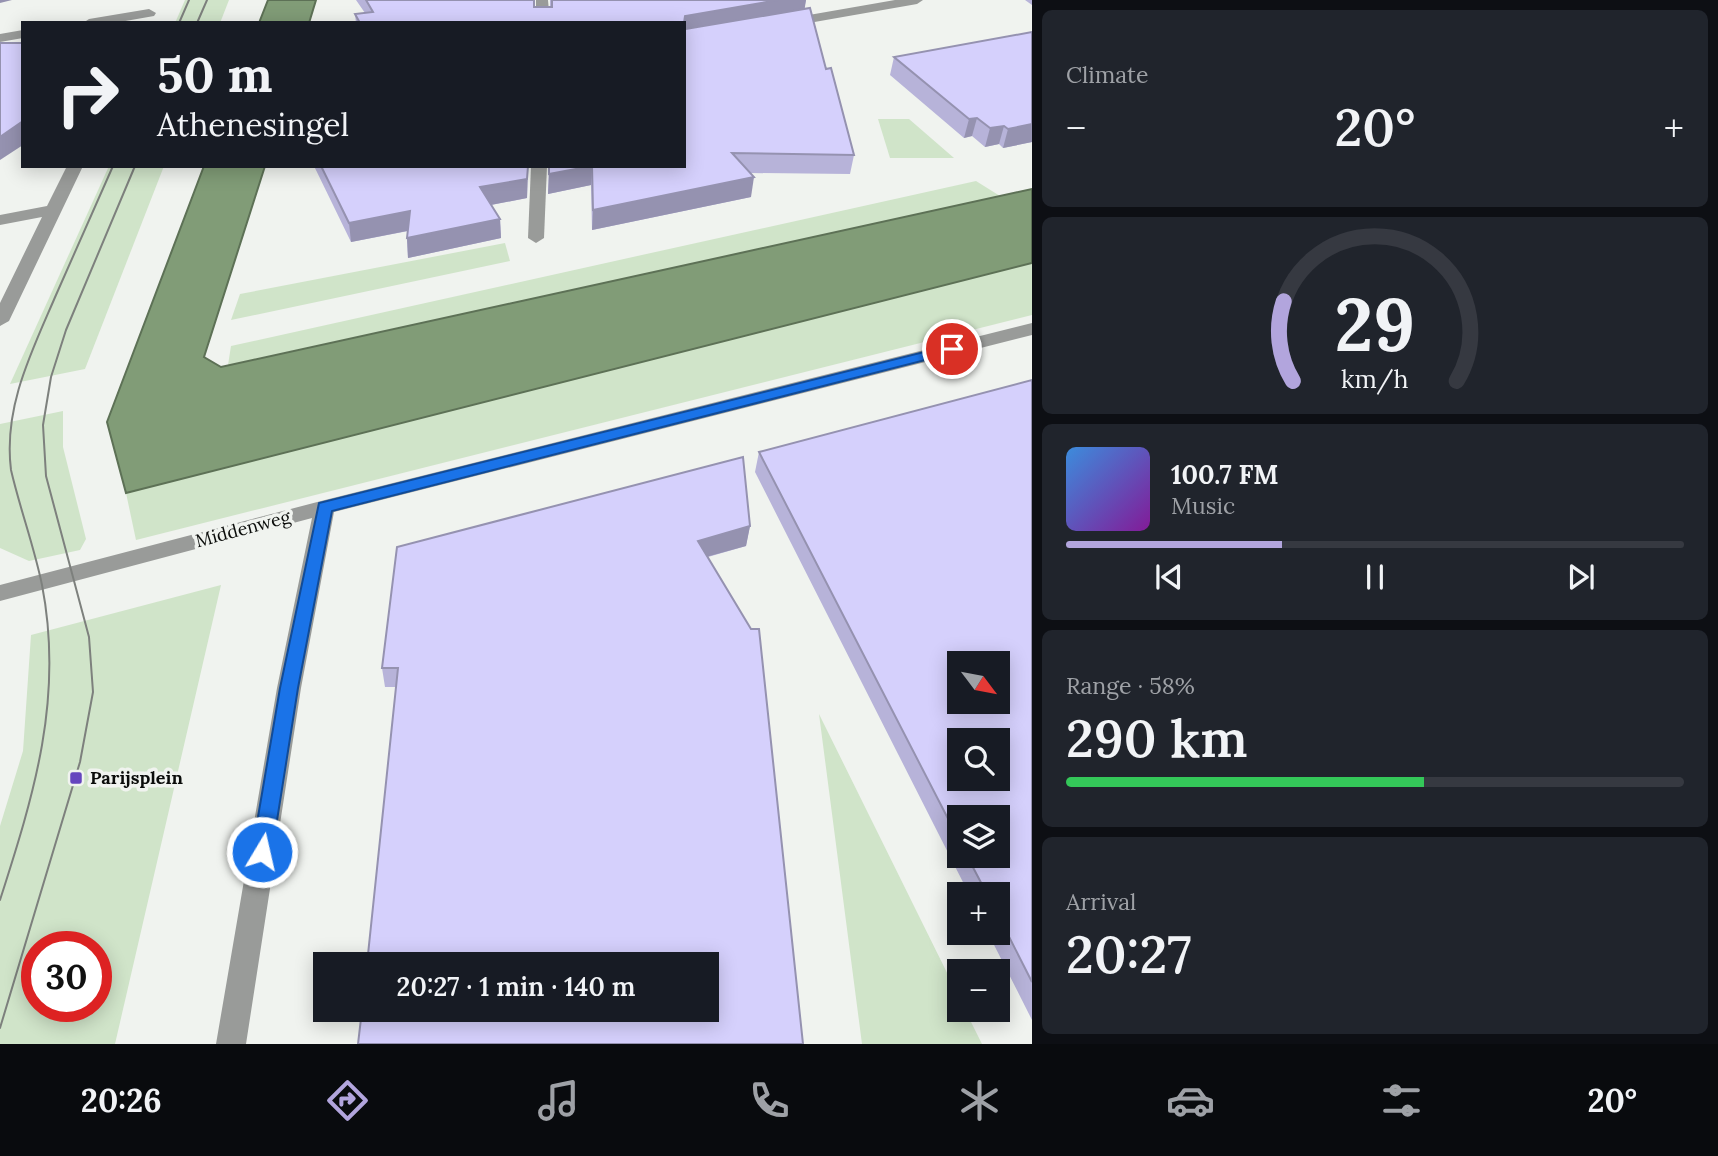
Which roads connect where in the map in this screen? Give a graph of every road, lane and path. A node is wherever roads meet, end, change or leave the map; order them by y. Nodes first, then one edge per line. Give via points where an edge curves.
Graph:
1 (542, 0) edge
2 (917, 0) edge
3 (149, 12) edge
4 (100, 21) edge
5 (543, 21) edge
6 (768, 26) edge
7 (21, 34) edge
8 (0, 38) edge
9 (74, 168) edge
10 (539, 168) edge
11 (54, 210) junction
12 (0, 220) edge
13 (536, 238) dead end
14 (0, 321) edge
15 (1032, 329) edge
16 (325, 507) junction
17 (0, 593) edge
18 (231, 1044) edge

1 - 5 street
2 - 6 street
3 - 4 street
7 - 8 street
9 - 11 street
10 - 13 street
11 - 12 street
11 - 14 street
15 - 16 street, Middenweg
16 - 17 street, Middenweg
16 - 18 street via 289,688

